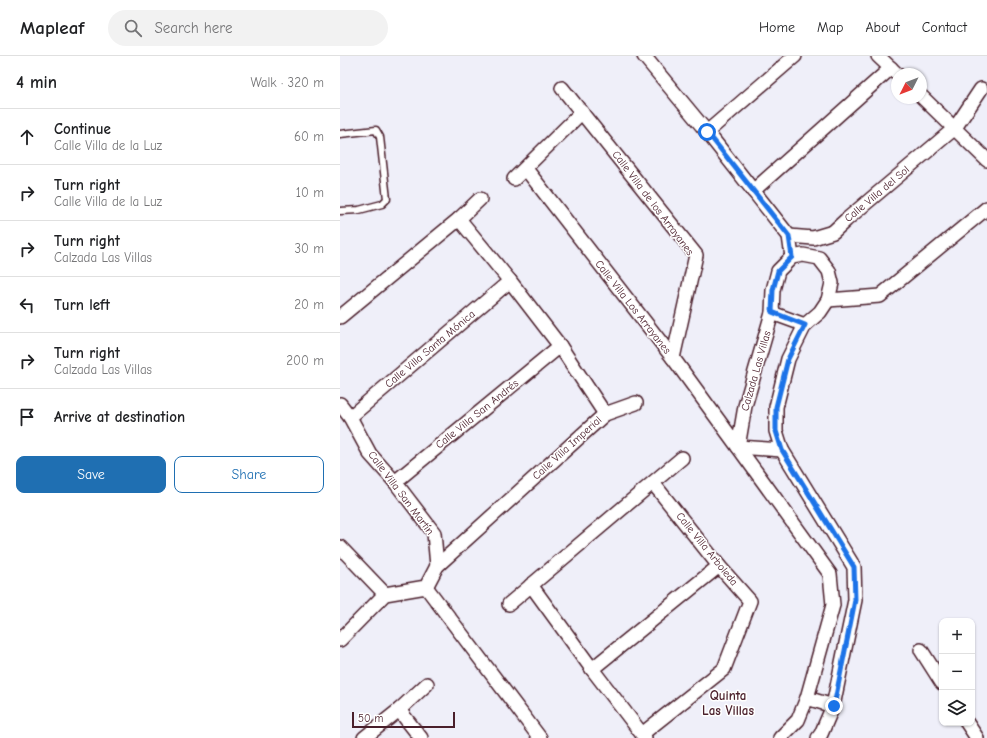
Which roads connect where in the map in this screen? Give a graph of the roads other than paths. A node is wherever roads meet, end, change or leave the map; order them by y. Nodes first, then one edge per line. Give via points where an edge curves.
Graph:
1 (795, 56) edge
2 (878, 56) edge
3 (647, 57) edge
4 (891, 68) edge
5 (891, 74) edge
6 (562, 88) dead end
7 (981, 89) dead end
8 (927, 102) edge
9 (582, 112) junction
10 (955, 128) junction
11 (707, 132) junction
12 (340, 134) edge
13 (987, 160) edge
14 (526, 169) junction
15 (514, 180) dead end
16 (753, 190) junction
17 (480, 199) dead end
18 (987, 208) edge
19 (340, 211) edge
20 (459, 219) junction
21 (789, 236) junction
22 (792, 257) junction
23 (510, 281) junction
24 (828, 300) junction
25 (772, 312) junction
26 (340, 317) edge
27 (805, 325) junction
28 (560, 346) junction
29 (673, 358) junction
30 (636, 403) dead end
31 (340, 404) edge
32 (605, 414) junction
33 (350, 417) junction
34 (738, 447) junction
35 (782, 450) junction
36 (682, 458) dead end
37 (395, 482) junction
38 (653, 483) junction
39 (340, 548) edge
40 (437, 566) junction
41 (719, 566) junction
42 (531, 585) junction
43 (426, 587) junction
44 (385, 594) junction
45 (509, 604) dead end
46 (340, 640) edge
47 (921, 650) dead end
48 (592, 669) junction
49 (939, 678) edge
50 (427, 684) dead end
51 (807, 698) junction
52 (834, 706) junction
53 (399, 710) junction
54 (969, 726) edge
55 (644, 736) edge
56 (364, 738) edge
57 (421, 738) edge
58 (540, 738) edge
59 (780, 738) edge
60 (818, 738) edge
61 (977, 738) edge

1 - 11 street
2 - 4 street
3 - 11 street
5 - 16 street
6 - 9 street, Calle Villa de los Arrayanes
7 - 10 street, Calle Villa del Sol
8 - 10 street
9 - 14 street
9 - 29 street, Calle Villa de los Arrayanes via 696,255
10 - 13 street
10 - 21 street, Calle Villa del Sol via 833,232 813,238
11 - 16 street
12 - 19 lane via 376,130 380,137 387,199 382,204
14 - 15 street
14 - 29 street, Calle Villa Los Arrayanes
16 - 21 street
17 - 20 street
18 - 24 street via 880,296
20 - 23 street, Calle Villa Imperial
20 - 26 street
21 - 22 street
22 - 24 street via 819,258 829,271 832,283
22 - 25 street, Calzada Las Villas via 778,271 773,290
23 - 28 street, Calle Villa Imperial
23 - 33 street, Calle Villa Santa Mónica
24 - 27 street via 820,312
25 - 27 street
25 - 34 street, Calzada Las Villas via 745,406
27 - 35 street via 788,359 776,407 776,431
28 - 32 street, Calle Villa Imperial
28 - 37 street, Calle Villa San Andrés
29 - 34 street, Calle Villa Los Arrayanes
30 - 32 street
31 - 33 street, Calle Villa San Martín
32 - 40 street, Calle Villa Imperial
33 - 37 street, Calle Villa San Martín via 370,454
34 - 35 street
34 - 51 street via 830,574 833,605
35 - 52 street via 854,567 855,600
36 - 38 street
37 - 40 street, Calle Villa San Martín via 434,533
38 - 41 street, Calle Villa Arboleda
38 - 42 street
39 - 44 street
40 - 43 street, Calle Villa Imperial
41 - 48 street
41 - 55 street, Calle Villa Arboleda via 750,602 724,669
42 - 45 street
42 - 48 street, Calle Villa Arboleda
43 - 44 street
43 - 58 street
44 - 46 street
47 - 49 street
48 - 55 street, Calle Villa Arboleda
50 - 53 street
51 - 52 street
51 - 59 street via 798,720
52 - 60 street
53 - 56 street
53 - 57 street
54 - 61 street

